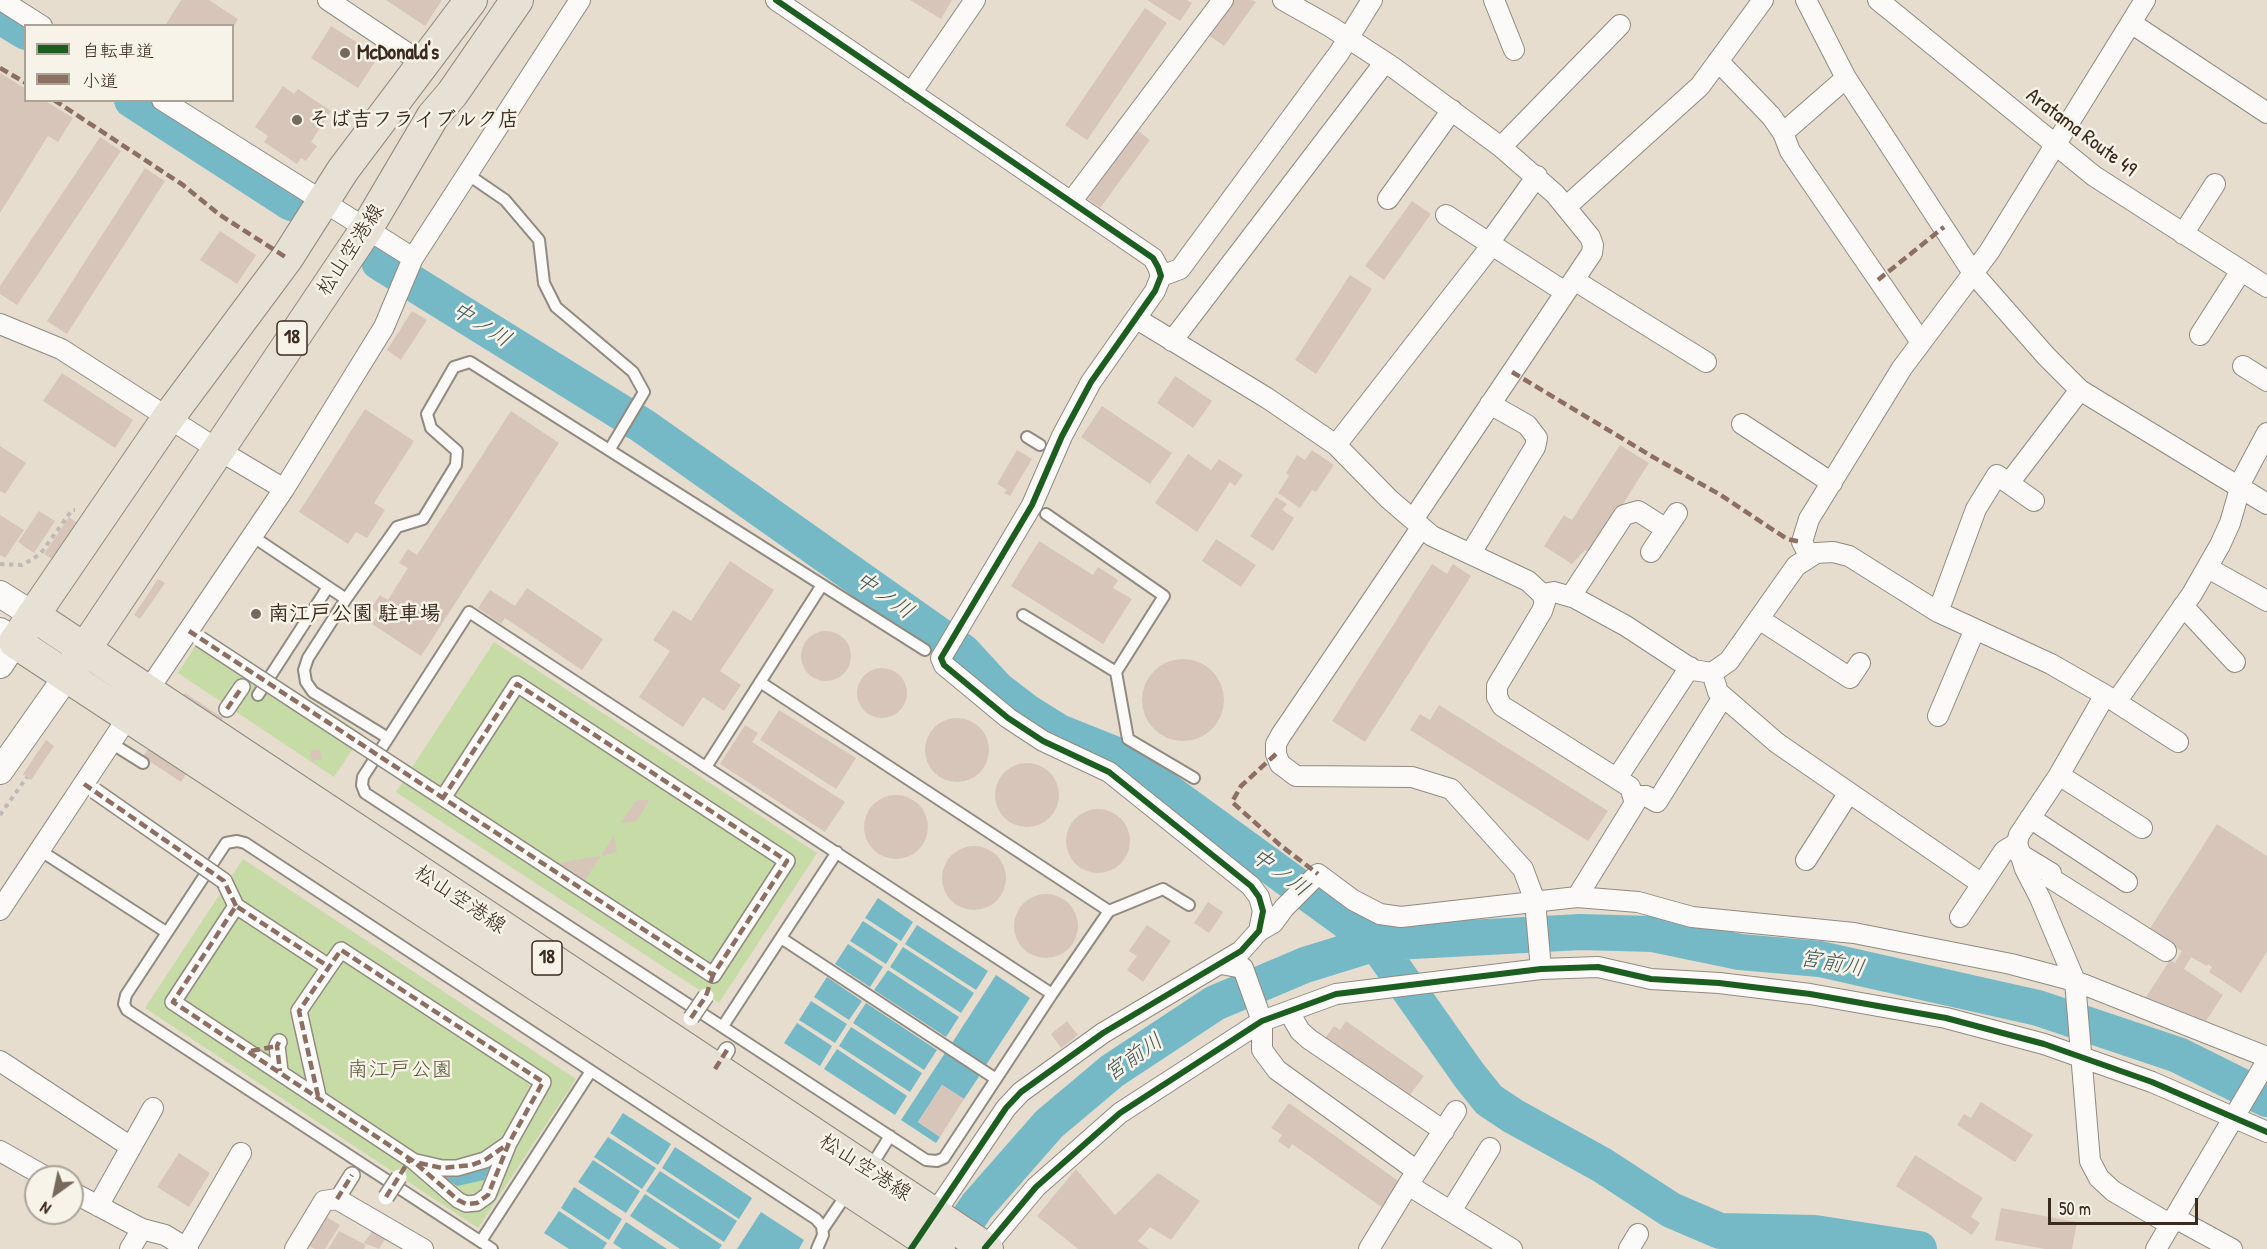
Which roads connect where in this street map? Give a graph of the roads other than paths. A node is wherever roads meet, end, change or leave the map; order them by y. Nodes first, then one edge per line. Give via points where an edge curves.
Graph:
1 (1, 0) edge
2 (328, 0) edge
3 (471, 0) edge
4 (517, 0) edge
5 (580, 0) edge
6 (776, 0) edge
7 (975, 0) edge
8 (1223, 0) edge
9 (1283, 0) edge
10 (1372, 0) edge
11 (1494, 0) edge
12 (1763, 0) edge
13 (1806, 0) edge
14 (1878, 0) edge
15 (2145, 0) edge
16 (800, 7) edge
17 (1900, 7) edge
18 (2131, 23) junction
19 (39, 24) edge
20 (1620, 25) dead end
21 (1348, 38) junction
22 (1514, 50) dead end
23 (1718, 61) junction
24 (1384, 62) junction
25 (425, 64) junction
26 (1846, 78) junction
27 (911, 93) junction
28 (165, 102) edge
29 (1452, 110) junction
30 (2267, 113) edge
31 (1783, 133) junction
32 (1501, 147) junction
33 (2055, 147) junction
34 (467, 174) junction
35 (1536, 176) junction
36 (2215, 184) dead end
37 (1388, 199) dead end
38 (324, 202) junction
39 (1071, 202) junction
40 (1567, 206) junction
41 (1446, 215) dead end
42 (367, 228) junction
43 (2183, 234) junction
44 (1490, 244) junction
45 (407, 271) junction
46 (2241, 271) junction
47 (1973, 273) junction
48 (1161, 276) junction
49 (1570, 286) junction
50 (2267, 287) edge
51 (1137, 319) junction
52 (0, 324) edge
53 (2200, 335) dead end
54 (1172, 341) junction
55 (1921, 342) junction
56 (1706, 363) dead end
57 (2243, 366) dead end
58 (2267, 381) edge
59 (2080, 390) junction
60 (1490, 404) junction
61 (168, 418) junction
62 (1742, 424) dead end
63 (2267, 433) edge
64 (1336, 445) junction
65 (217, 449) junction
66 (610, 449) junction
67 (1832, 483) junction
68 (2009, 483) junction
69 (2239, 488) junction
70 (284, 489) junction
71 (2034, 501) dead end
72 (2267, 504) edge
73 (1039, 510) junction
74 (1418, 523) junction
75 (252, 536) junction
76 (1651, 552) dead end
77 (1471, 553) junction
78 (1809, 557) junction
79 (2208, 568) junction
80 (822, 585) junction
81 (328, 587) junction
82 (0, 594) edge
83 (1542, 594) junction
84 (1571, 597) junction
85 (346, 599) junction
86 (2267, 601) edge
87 (2184, 606) junction
88 (1938, 612) junction
89 (33, 615) junction
90 (1023, 615) dead end
91 (1759, 619) junction
92 (1975, 629) junction
93 (195, 635) junction
94 (5, 646) edge
95 (84, 650) junction
96 (937, 653) junction
97 (2235, 662) dead end
98 (1860, 663) dead end
99 (1690, 668) junction
100 (1116, 672) junction
101 (1712, 673) junction
102 (67, 676) junction
103 (248, 678) junction
104 (760, 682) junction
105 (147, 692) junction
106 (258, 695) dead end
107 (1723, 697) junction
108 (2110, 699) junction
109 (227, 709) dead end
110 (1938, 716) dead end
111 (128, 717) junction
112 (388, 738) junction
113 (2178, 742) dead end
114 (111, 743) junction
115 (143, 763) dead end
116 (706, 767) junction
117 (0, 771) edge
118 (2059, 775) junction
119 (1194, 778) dead end
120 (1617, 778) junction
121 (90, 788) junction
122 (1848, 794) junction
123 (1634, 796) junction
124 (443, 798) junction
125 (2030, 818) junction
126 (2142, 828) dead end
127 (2018, 848) junction
128 (41, 851) junction
129 (837, 852) junction
130 (1806, 860) dead end
131 (2127, 882) dead end
132 (1982, 884) junction
133 (1576, 897) junction
134 (1189, 905) dead end
135 (236, 906) junction
136 (1536, 907) junction
137 (0, 909) edge
138 (1109, 911) junction
139 (1960, 916) dead end
140 (1259, 931) junction
141 (166, 932) junction
142 (781, 938) junction
143 (2166, 951) dead end
144 (1221, 964) junction
145 (1540, 965) junction
146 (329, 967) junction
147 (713, 975) junction
148 (2075, 986) junction
149 (1052, 994) junction
150 (1289, 1012) junction
151 (691, 1018) dead end
152 (1262, 1021) junction
153 (723, 1026) junction
154 (251, 1052) junction
155 (2083, 1052) junction
156 (0, 1061) edge
157 (2266, 1062) edge
158 (280, 1071) junction
159 (591, 1071) junction
160 (996, 1079) junction
161 (318, 1096) junction
162 (153, 1108) dead end
163 (1456, 1112) dead end
164 (2236, 1113) junction
165 (1444, 1131) junction
166 (2267, 1132) edge
167 (890, 1136) junction
168 (509, 1143) junction
169 (131, 1147) junction
170 (1490, 1148) dead end
171 (0, 1150) edge
172 (241, 1153) dead end
173 (412, 1160) junction
174 (26, 1165) edge
175 (352, 1175) dead end
176 (1413, 1178) junction
177 (859, 1180) junction
178 (387, 1197) dead end
179 (84, 1198) edge
180 (337, 1199) junction
181 (98, 1206) junction
182 (1451, 1211) junction
183 (2173, 1222) junction
184 (142, 1229) junction
185 (823, 1229) junction
186 (930, 1236) edge
187 (481, 1242) junction
188 (984, 1247) edge
189 (187, 1248) edge
190 (130, 1249) edge
191 (295, 1249) edge
192 (423, 1249) edge
193 (492, 1249) edge
194 (817, 1249) edge
195 (1369, 1249) edge
196 (1512, 1249) edge
197 (2156, 1249) edge
198 (2232, 1249) edge

1 - 19 street
2 - 25 street
3 - 25 main road, 松山空港線 / 18
4 - 42 main road, 松山空港線 / 18 via 433,116
5 - 34 street
6 - 16 street
7 - 27 street
8 - 39 street
9 - 21 street
10 - 21 street
11 - 22 street
12 - 23 street
13 - 26 street
14 - 17 street, Aratama Route 49
15 - 18 street
16 - 27 street
17 - 33 street, Aratama Route 49
18 - 30 street
18 - 33 street
20 - 32 street
21 - 24 street
21 - 48 street via 1180,269
23 - 31 street
23 - 40 street via 1700,86
24 - 29 street
24 - 54 street
25 - 38 main road, 松山空港線 / 18 via 343,170
26 - 31 street
26 - 47 street
27 - 39 street
28 - 38 street
29 - 32 street
29 - 37 street
31 - 55 street via 1790,150
32 - 35 street
33 - 43 street, Aratama Route 49
33 - 47 street
34 - 45 street
34 - 66 lane via 505,200 539,240 544,284 556,307 633,372 644,392
35 - 40 street
35 - 44 street
36 - 43 street
38 - 42 street
38 - 61 main road, 松山空港線 / 18
39 - 48 street via 1153,258
40 - 49 street via 1593,245 1592,253
41 - 44 street
42 - 45 street
42 - 65 main road, 松山空港線 / 18
43 - 46 street, Aratama Route 49
44 - 49 street
44 - 64 street
45 - 70 street via 384,327
46 - 50 street, Aratama Route 49
46 - 53 street
47 - 55 street
47 - 59 street
48 - 51 street
49 - 56 street
49 - 60 street
51 - 54 street
51 - 73 street via 1040,445
52 - 61 street via 61,348
54 - 64 street
55 - 67 street
57 - 58 street
59 - 68 street
59 - 69 street
60 - 74 street
60 - 77 street via 1527,425 1538,438
61 - 65 street
61 - 89 main road, 松山空港線 / 18
62 - 67 street
63 - 69 street
64 - 74 street
65 - 70 street
65 - 95 main road, 松山空港線 / 18
66 - 80 lane
66 - 85 lane via 476,364 456,365 439,389 427,417 433,430 456,449 457,463 423,519 397,527
67 - 78 street via 1803,535
68 - 71 street
68 - 88 street via 1997,475 1976,509
69 - 72 street
69 - 79 street via 2230,522
70 - 75 street
73 - 96 street
73 - 100 lane via 1164,596
74 - 77 street
74 - 136 street via 1281,735 1276,754 1288,773 1296,776 1412,777 1451,789 1523,869
75 - 81 lane
75 - 93 street
76 - 84 street via 1672,521 1638,511 1624,515
77 - 83 street via 1528,581
78 - 88 street via 1833,552 1849,556
78 - 91 street via 1796,566
79 - 86 street
79 - 87 street
80 - 96 lane
80 - 104 lane
81 - 85 lane
81 - 106 lane
82 - 89 street
83 - 84 street via 1554,592
83 - 120 street via 1542,611 1500,681 1497,697 1502,706
84 - 99 street via 1626,626
85 - 112 lane via 308,658 306,682 313,692
87 - 97 street
87 - 108 street
88 - 92 street
89 - 94 main road, 松山空港線 / 18
89 - 95 main road, 松山空港線 / 18
90 - 100 lane
91 - 98 street via 1850,678
91 - 101 street via 1729,661
92 - 108 street via 2070,673
92 - 110 street
93 - 103 street, bridge
93 - 105 street
94 - 102 main road, 松山空港線 / 18
95 - 102 main road, 松山空港線 / 18
95 - 105 main road, 松山空港線 / 18
96 - 140 street via 944,665 1008,718 1043,741 1109,772 1251,886 1262,904
99 - 101 street
99 - 120 street
100 - 119 lane via 1128,739
101 - 107 street
102 - 111 main road, 松山空港線 / 18
102 - 117 street
103 - 109 street
103 - 124 street, bridge
104 - 116 lane
104 - 138 lane
105 - 177 main road, 松山空港線 / 18 via 721,1059
107 - 122 street via 1777,744
107 - 123 street via 1657,802 1646,796
108 - 113 street
108 - 118 street
111 - 114 street
111 - 177 main road, 松山空港線 / 18
112 - 116 lane via 469,612
112 - 153 lane via 362,779 365,793
114 - 115 lane
114 - 121 street
116 - 129 lane
118 - 125 street
118 - 126 street
120 - 123 street
121 - 128 street
121 - 135 street, bridge via 151,822 224,881
122 - 130 street
122 - 132 street
123 - 133 street via 1631,812
124 - 147 street
124 - 147 street via 517,684 787,861
125 - 127 street via 2019,835
125 - 131 street
127 - 132 street via 2004,850
127 - 143 street via 2051,873 2052,879
127 - 148 street
128 - 137 street
128 - 141 lane
129 - 142 lane
129 - 149 lane
132 - 139 street
133 - 136 street
133 - 148 street via 1638,903 1692,917 1854,933 2011,964
134 - 138 lane via 1163,889
135 - 146 street
135 - 154 street via 173,1002
136 - 140 street via 1401,917 1380,914 1318,874 1273,923
136 - 145 street
138 - 149 lane
140 - 144 street via 1241,951
141 - 159 lane via 220,849 228,842 240,841
141 - 187 lane via 126,995 124,1004 129,1012
142 - 153 lane
142 - 160 lane
144 - 152 street via 1243,969
144 - 186 street via 1103,1033 1021,1092 1006,1108
145 - 150 street via 1336,993
145 - 155 street via 1598,967 1651,979 1719,983 1900,1008
146 - 161 street via 295,1017
146 - 168 street via 341,950 543,1082
147 - 151 street, bridge via 706,996
148 - 155 street
148 - 157 street
149 - 160 lane
150 - 152 street
150 - 165 street via 1309,1039
152 - 176 street via 1262,1050 1277,1070
152 - 188 street via 1120,1113 1036,1187
153 - 167 lane
154 - 158 street
154 - 158 street via 278,1044
155 - 164 street
155 - 183 street via 2089,1154 2094,1170 2113,1191
156 - 169 street
157 - 164 street
158 - 161 street
159 - 185 lane via 816,1220
159 - 187 lane
160 - 167 lane via 942,1160 929,1161
161 - 173 street
162 - 169 street
163 - 165 street
164 - 166 street
164 - 183 street
165 - 176 street
167 - 177 lane
168 - 173 street via 486,1160 457,1168
168 - 173 street via 488,1195 473,1204 458,1200
169 - 181 street
170 - 182 street
171 - 174 street
172 - 189 street
173 - 178 street, bridge
175 - 180 street
176 - 182 street
176 - 195 street
177 - 185 lane
177 - 186 main road, 松山空港線 / 18
179 - 181 street
180 - 191 street via 324,1201
180 - 192 street
181 - 184 street
182 - 196 street
183 - 197 street
183 - 198 street
184 - 189 street via 165,1235
184 - 190 street
185 - 194 lane
186 - 188 main road, 松山空港線 / 18
187 - 193 lane

